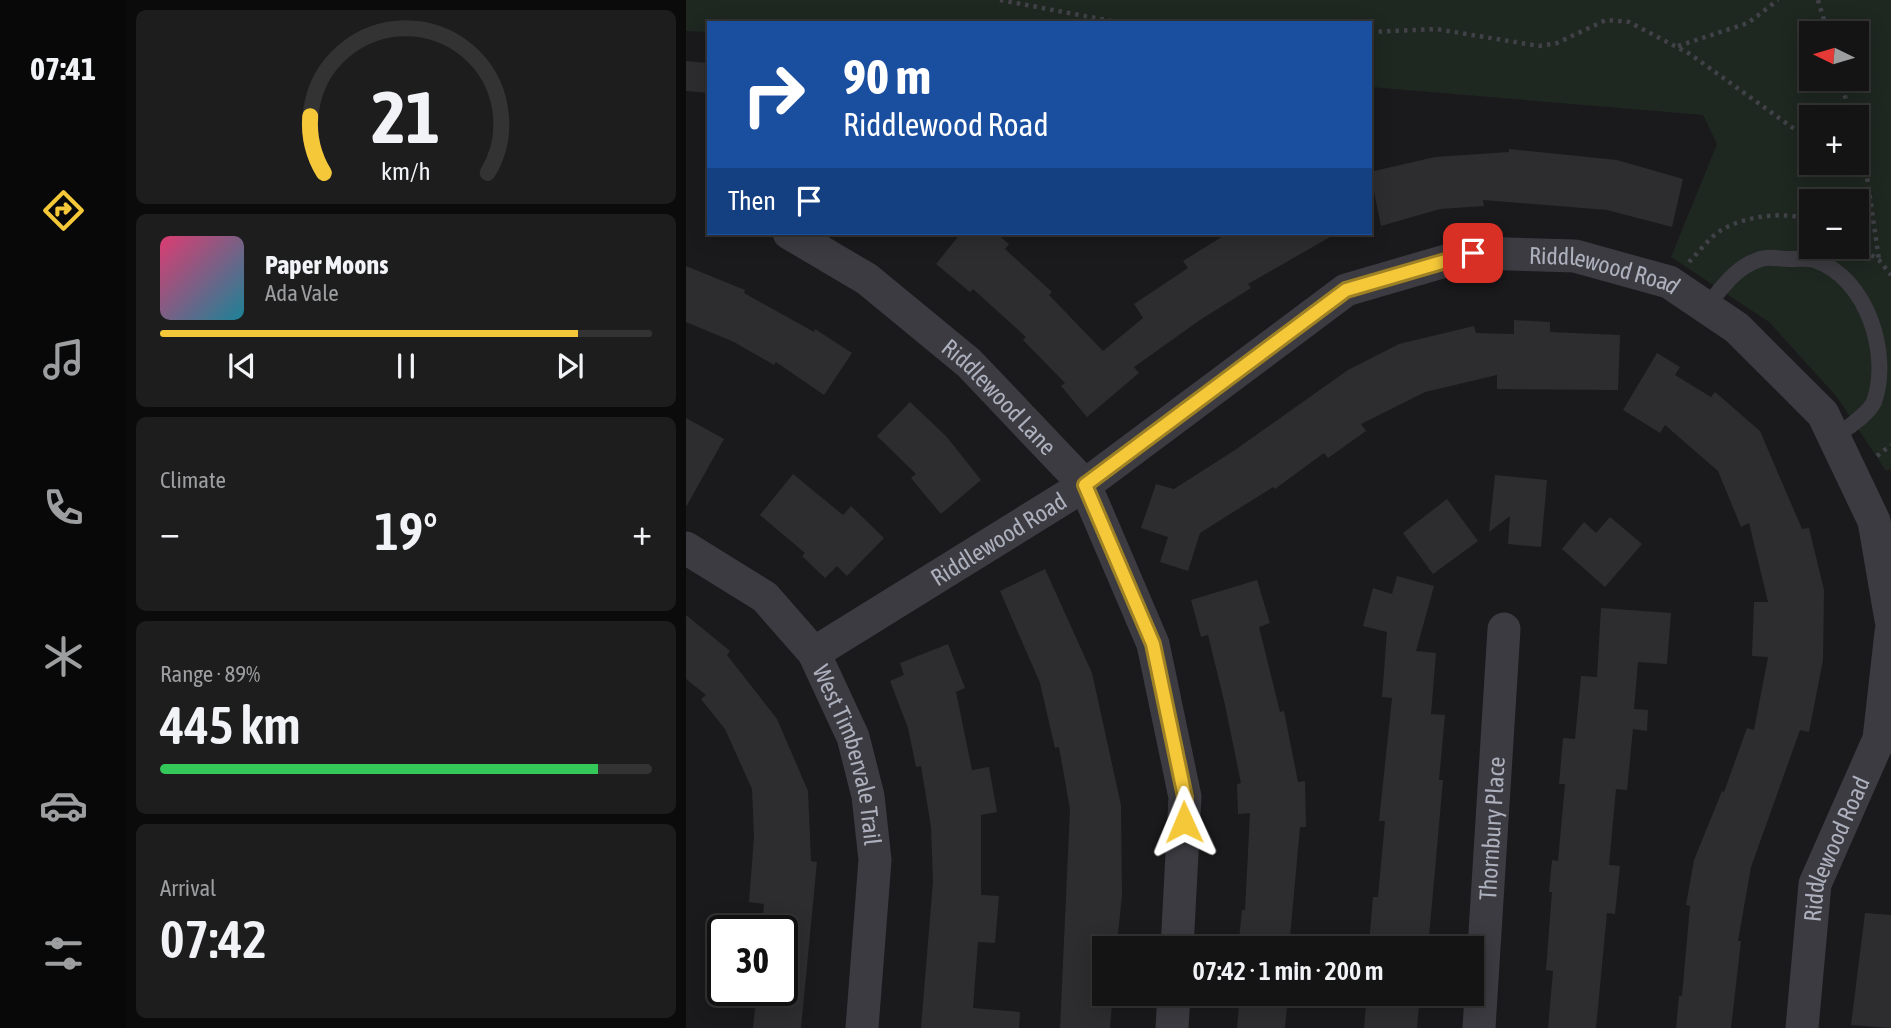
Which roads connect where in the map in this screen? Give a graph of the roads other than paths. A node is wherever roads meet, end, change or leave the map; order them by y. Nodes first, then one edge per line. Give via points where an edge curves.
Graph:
1 (792, 235) edge
2 (1706, 307) junction
3 (1834, 438) junction
4 (1085, 485) junction
5 (686, 548) edge
6 (1891, 620) edge
7 (1504, 629) dead end
8 (1891, 632) edge
9 (814, 653) junction
10 (1178, 936) edge
11 (1173, 1006) edge
12 (862, 1028) edge
13 (1172, 1028) edge
14 (1479, 1028) edge
15 (1802, 1028) edge

1 - 4 street, Riddlewood Lane via 867,279 969,363
2 - 3 street, Riddlewood Road via 1737,328 1823,414
2 - 3 lane via 1738,270 1763,258 1814,260 1857,291 1882,346 1882,379 1873,404
2 - 4 street, Riddlewood Road via 1669,282 1575,256 1473,253 1346,290
3 - 6 street, Riddlewood Road via 1874,521
4 - 9 street, Riddlewood Road
4 - 10 street, Riddlewood Lane via 1153,644 1185,797
5 - 9 street, West Timbervale Trail via 765,597
7 - 14 street, Thornbury Place
8 - 15 street, Riddlewood Road via 1879,739 1815,884
9 - 12 street, West Timbervale Trail via 853,737 868,796 875,860
11 - 13 street

